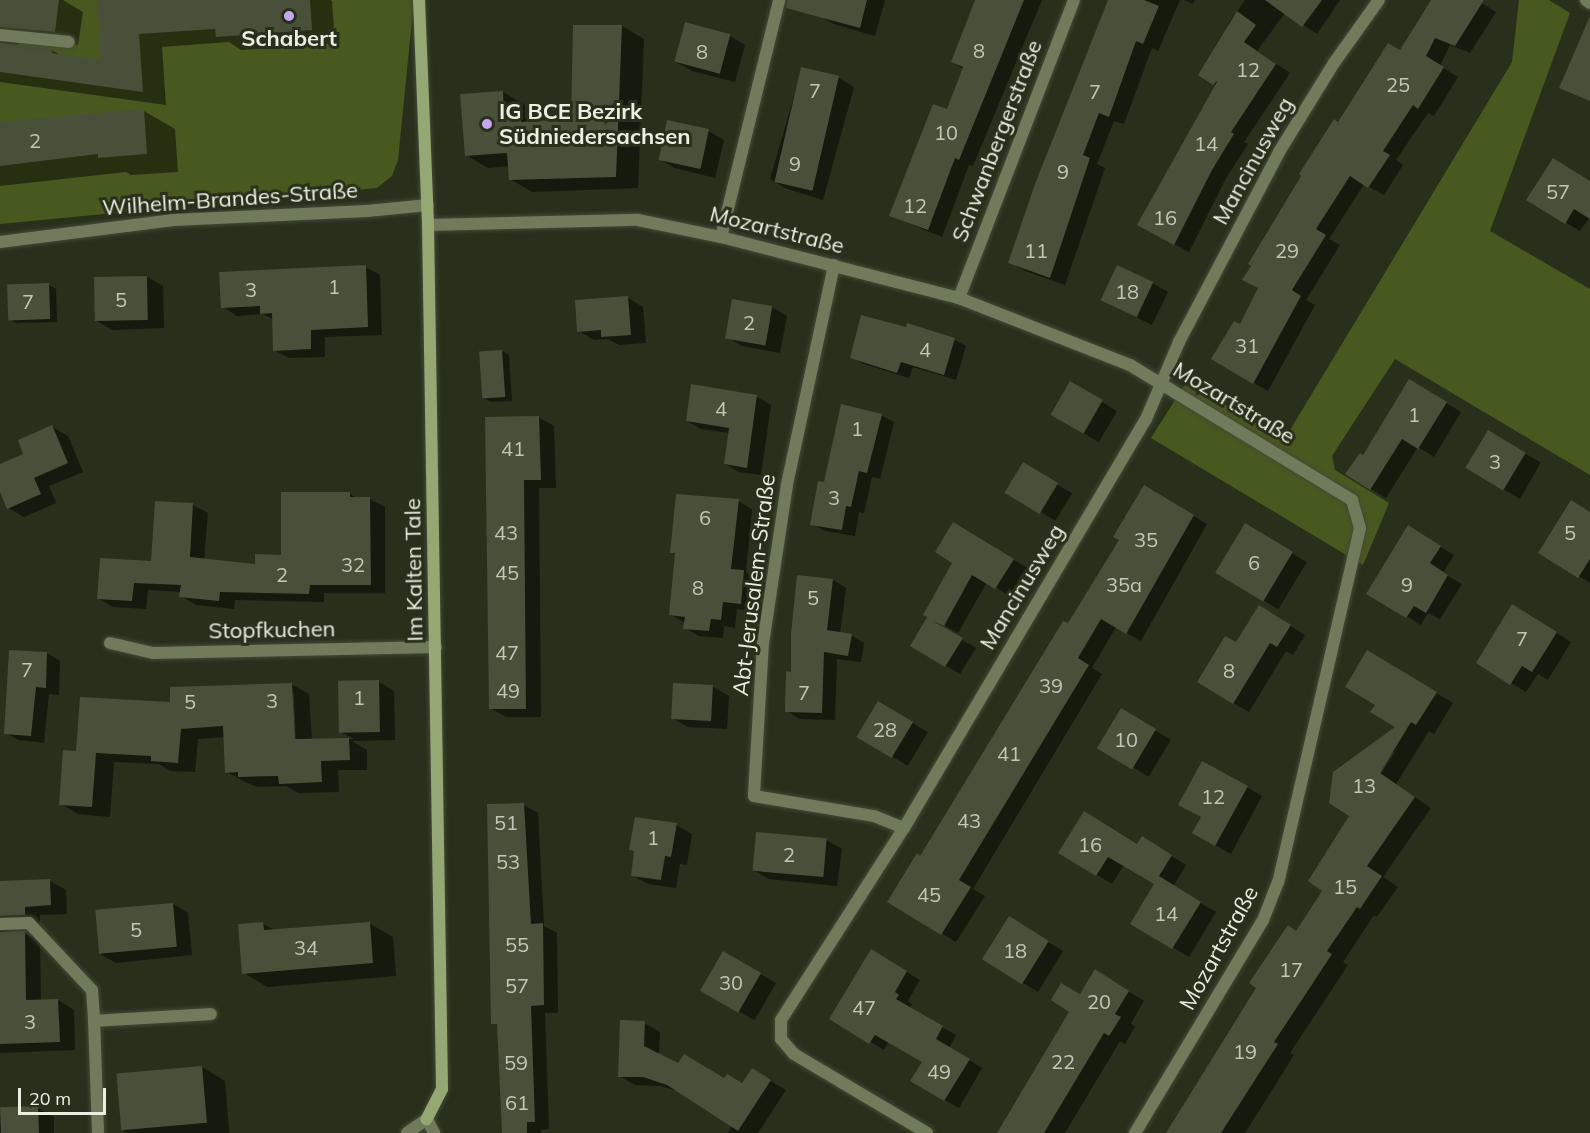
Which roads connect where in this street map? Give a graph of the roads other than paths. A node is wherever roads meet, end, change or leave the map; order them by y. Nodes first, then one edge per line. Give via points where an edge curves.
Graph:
1 (418, 0) edge
2 (779, 0) edge
3 (1074, 0) edge
4 (1379, 0) edge
5 (1586, 0) edge
6 (1590, 3) edge
7 (0, 35) edge
8 (69, 42) dead end
9 (428, 205) junction
10 (428, 225) junction
11 (721, 237) junction
12 (0, 242) edge
13 (834, 266) junction
14 (959, 298) junction
15 (1163, 384) junction
16 (111, 643) dead end
17 (436, 647) junction
18 (904, 828) junction
19 (0, 924) edge
20 (211, 1014) dead end
21 (94, 1021) junction
22 (427, 1119) junction
23 (98, 1133) edge
24 (407, 1133) edge
25 (434, 1133) edge
26 (927, 1133) edge
27 (1135, 1133) edge

1 - 9 street, Im Kalten Tale
2 - 11 street
3 - 14 street, Schwanbergerstraße
4 - 15 street, Mancinusweg via 1279,152 1179,342
5 - 6 street
7 - 8 street
9 - 10 street, Im Kalten Tale
9 - 12 street, Wilhelm-Brandes-Straße via 174,220
10 - 11 street, Mozartstraße via 638,220
10 - 17 street, Im Kalten Tale
11 - 13 street, Mozartstraße
13 - 14 street, Mozartstraße
13 - 18 street, Abt-Jerusalem-Straße via 787,485 769,598 754,796 874,816
14 - 15 street, Mozartstraße via 1130,365
15 - 18 street, Mancinusweg
15 - 27 street, Mozartstraße via 1352,500 1360,528 1278,882 1263,920
16 - 17 street, Stopfkuchen via 153,653
17 - 22 street, Im Kalten Tale via 442,1089
18 - 26 street, Mancinusweg via 781,1020 781,1039 794,1054
19 - 21 street via 29,923 92,990
20 - 21 street
21 - 23 street
22 - 24 street
22 - 25 street

